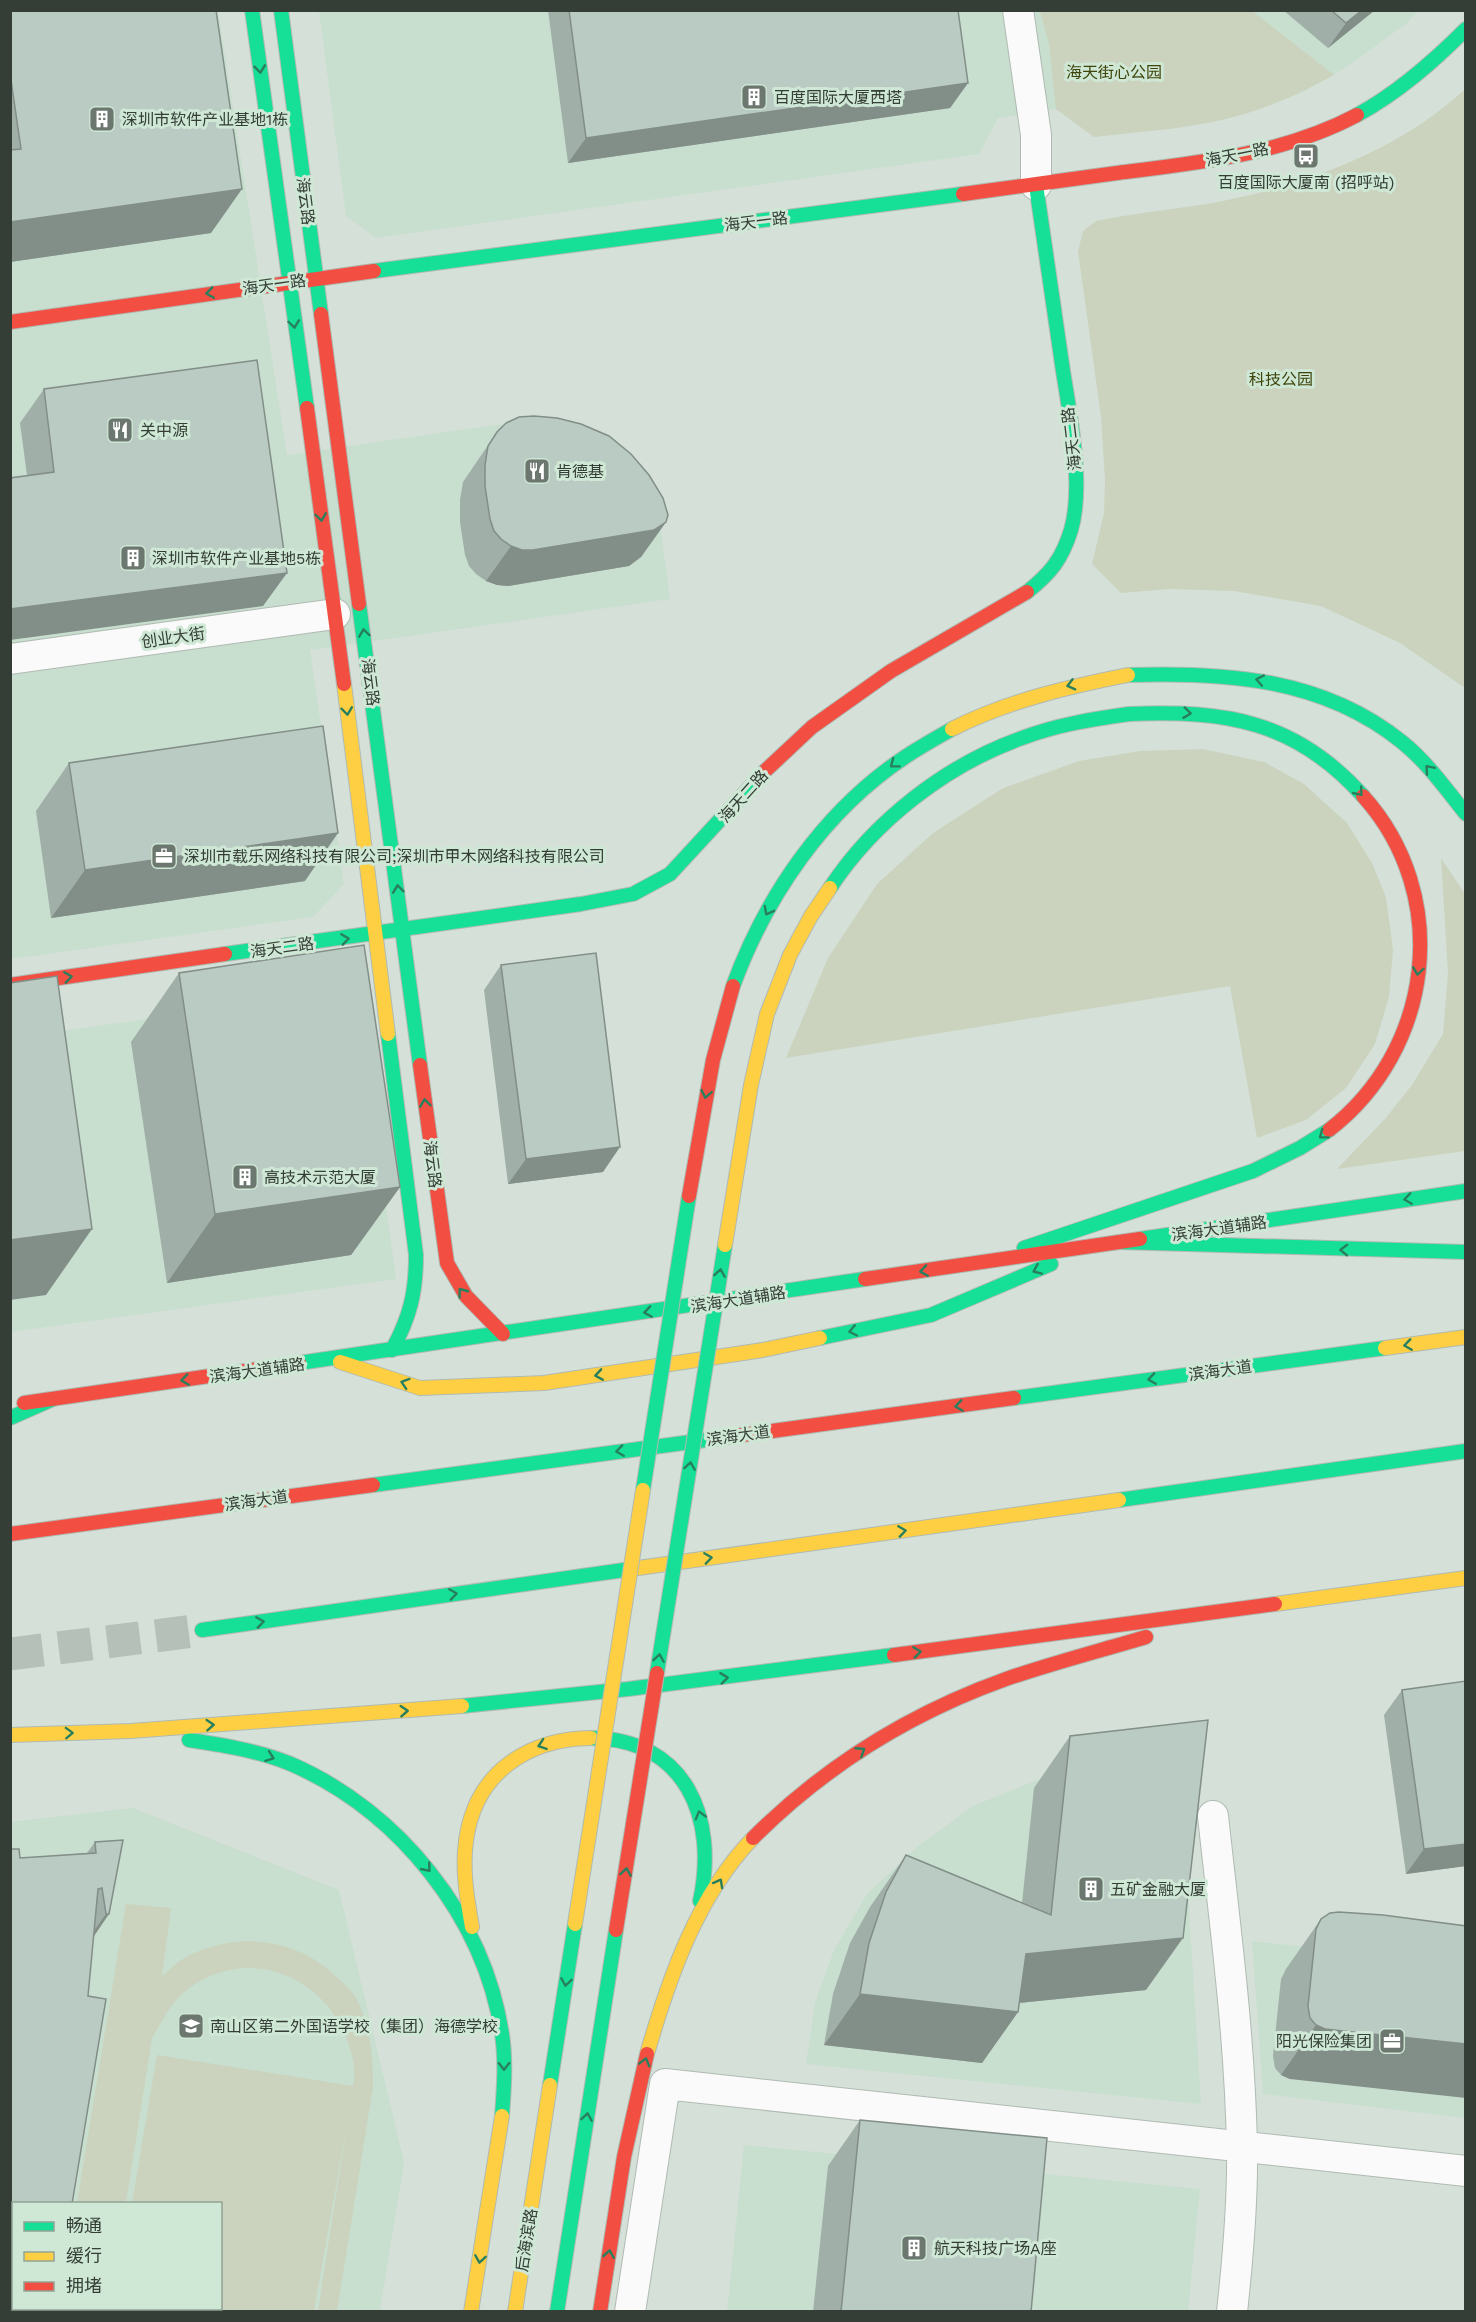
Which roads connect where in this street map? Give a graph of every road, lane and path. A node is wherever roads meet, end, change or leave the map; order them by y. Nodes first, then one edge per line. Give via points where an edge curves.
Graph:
1 (252, 10) edge
2 (281, 10) edge
3 (1018, 10) edge
4 (1466, 29) edge
5 (1036, 185) junction
6 (316, 278) junction
7 (288, 282) junction
8 (10, 322) edge
9 (334, 614) junction
10 (10, 659) edge
11 (1466, 814) edge
12 (403, 930) junction
13 (376, 934) junction
14 (10, 985) edge
15 (1466, 1191) edge
16 (1119, 1242) junction
17 (1091, 1246) junction
18 (1466, 1252) edge
19 (981, 1262) junction
20 (503, 1334) junction
21 (1466, 1337) edge
22 (392, 1350) junction
23 (333, 1359) junction
24 (53, 1399) junction
25 (10, 1405) edge
26 (10, 1418) edge
27 (1466, 1451) edge
28 (10, 1534) edge
29 (1466, 1578) edge
30 (1240, 1608) junction
31 (202, 1630) tunnel mouth
32 (131, 1731) junction
33 (10, 1735) edge
34 (1213, 1815) dead end
35 (690, 1934) junction
36 (477, 1949) junction
37 (1242, 2147) junction
38 (1466, 2171) edge
39 (471, 2312) edge
40 (515, 2312) edge
41 (557, 2312) edge
42 (600, 2312) edge
43 (630, 2312) edge
44 (1232, 2312) edge

1 -> 7 main road, 海云路
2 - 6 main road, 海云路
3 - 5 street via 1036,135
4 - 5 main road, 海天一路 via 1407,81 1370,108 1329,129 1231,156
5 - 6 main road, 海天一路
5 - 12 main road, 海天二路 via 1076,474 1071,530 1048,575 1015,600 891,671 812,727 750,786 685,861 652,885 613,899
6 - 7 main road, 海天一路
12 -> 6 main road, 海云路
7 -> 8 main road, 海天一路
7 -> 9 main road, 海云路
9 - 10 street, 创业大街
9 -> 13 main road, 海云路
11 -> 40 main road, 后海滨路, bridge via 1402,742 1330,698 1241,676 1128,675 1083,681 1035,694 943,732 859,792 829,824 774,899 733,986 699,1133
12 - 13 main road, 海天二路
20 -> 12 main road, 海云路 via 460,1292 447,1266
14 -> 13 main road, 海天二路
13 - 22 main road, 海云路 via 416,1256 414,1303 408,1323
15 -> 16 main road, 滨海大道辅路
16 - 17 main road, 滨海大道辅路
18 -> 16 main road
17 - 19 main road, 滨海大道辅路
17 -> 23 main road via 931,1315 763,1350 544,1383 420,1388
19 -> 20 main road, 滨海大道辅路
41 -> 19 main road, bridge via 742,1138 772,999 787,963 834,879 888,821 925,790 1007,744 1048,729 1128,714 1173,711 1226,717 1265,728 1330,761 1378,815 1395,843 1413,893 1421,936 1413,1002 1402,1034 1367,1094 1314,1141 1283,1158
20 - 22 main road, 滨海大道辅路
21 -> 28 main road, 滨海大道
22 - 23 main road, 滨海大道辅路
23 -> 24 main road, 滨海大道辅路
24 - 25 main road, 滨海大道辅路
24 - 26 main road
31 -> 27 main road
29 - 30 main road
32 -> 30 main road via 628,1689
35 -> 30 main road via 726,1870 770,1822 823,1776 889,1733 961,1697 1029,1672
33 -> 32 main road
32 -> 36 main road via 267,1755 338,1790 404,1841 429,1869
34 - 37 street via 1231,1986
35 -> 36 main road via 707,1866 702,1818 694,1795 669,1764 648,1750 593,1738 565,1739 539,1745 515,1757 482,1792 471,1816 465,1861
42 -> 35 main road via 636,2098 661,2010
36 -> 39 main road via 496,2007 504,2059 501,2124
37 - 38 street
37 - 43 street via 665,2084
37 - 44 street

